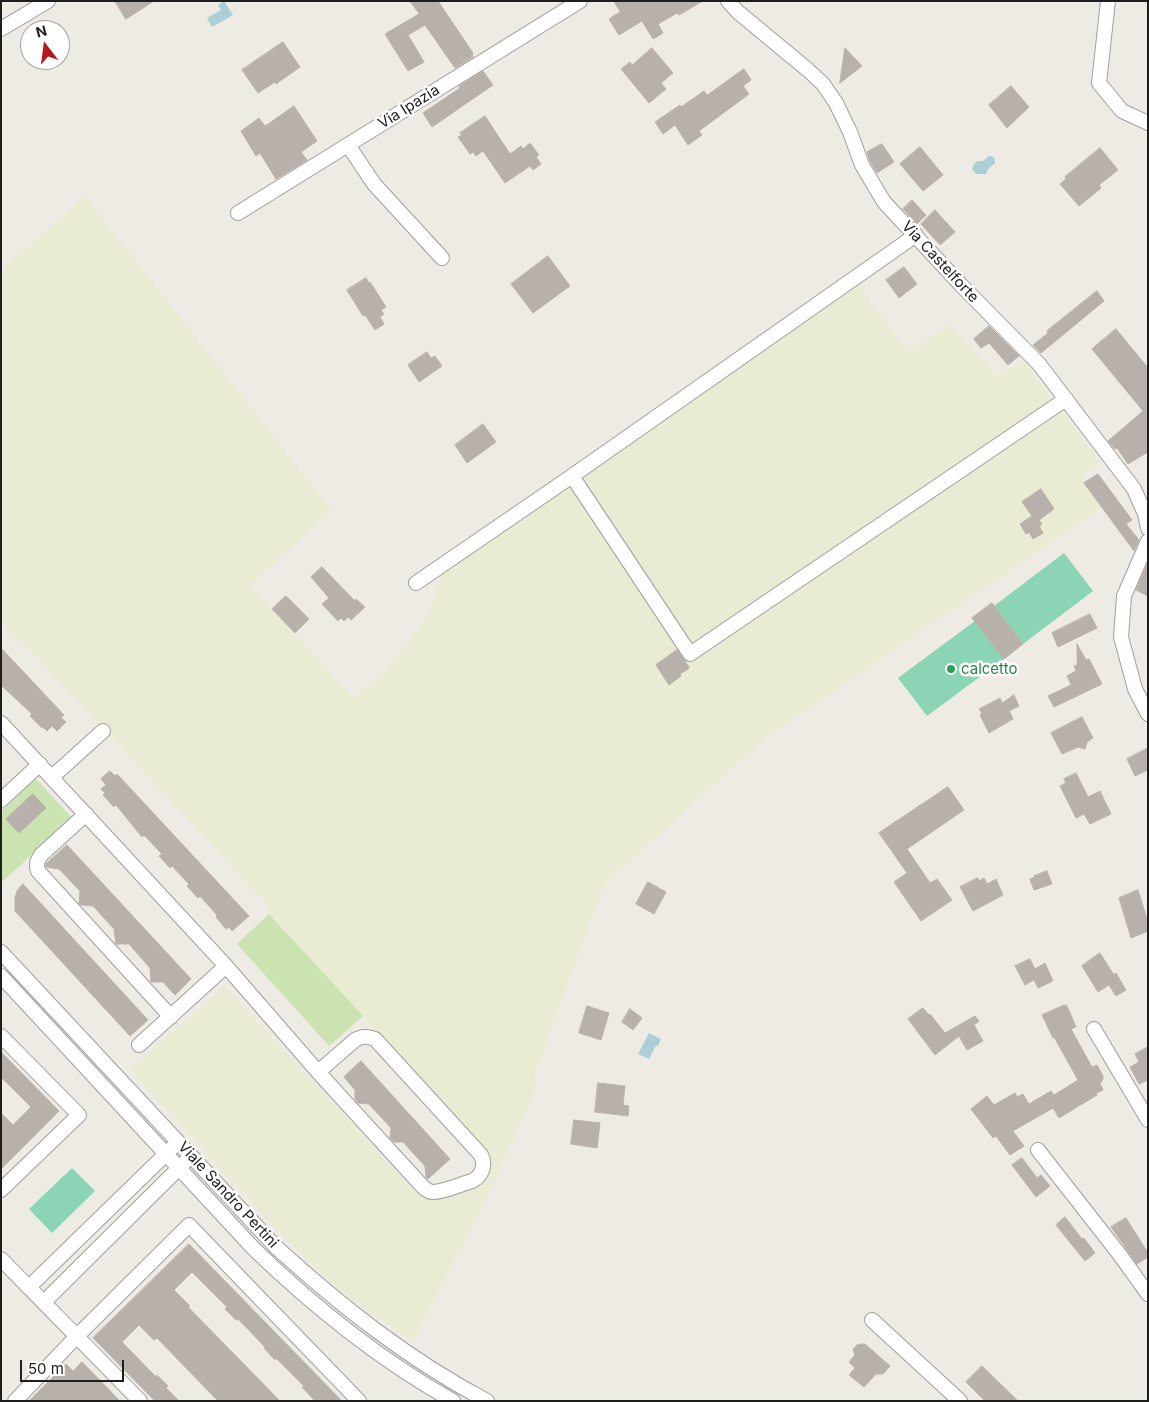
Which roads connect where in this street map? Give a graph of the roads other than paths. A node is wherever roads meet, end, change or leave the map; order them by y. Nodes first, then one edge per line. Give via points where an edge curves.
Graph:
1 (48, 1) edge
2 (580, 1) edge
3 (728, 1) edge
4 (1108, 1) edge
5 (1, 29) edge
6 (1148, 123) edge
7 (348, 145) junction
8 (238, 213) dead end
9 (916, 235) junction
10 (442, 258) dead end
11 (1066, 399) junction
12 (572, 476) junction
13 (1148, 528) edge
14 (1148, 541) edge
15 (416, 583) dead end
16 (1148, 714) edge
17 (1, 723) edge
18 (103, 731) dead end
19 (40, 764) junction
20 (52, 777) junction
21 (1, 800) edge
22 (86, 814) junction
23 (1, 952) edge
24 (226, 966) junction
25 (1, 976) edge
26 (171, 1016) junction
27 (1094, 1029) dead end
28 (1, 1036) edge
29 (139, 1045) dead end
30 (318, 1072) junction
31 (1148, 1120) edge
32 (178, 1142) junction
33 (1038, 1150) dead end
34 (166, 1154) junction
35 (191, 1156) junction
36 (179, 1168) junction
37 (1, 1190) edge
38 (1, 1259) edge
39 (29, 1287) junction
40 (1148, 1294) edge
41 (44, 1302) junction
42 (872, 1320) dead end
43 (77, 1336) junction
44 (15, 1401) edge
45 (140, 1401) edge
46 (359, 1401) edge
47 (453, 1401) edge
48 (487, 1401) edge
49 (960, 1401) edge

1 - 5 street
2 - 7 street, Via Ipazia
3 - 9 street, Via Castelforte via 823,84 836,103 862,165 884,202
4 - 6 street via 1099,83 1122,111
7 - 8 street, Via Ipazia
7 - 10 street via 374,184
9 - 11 street, Via Castelforte via 1039,364
9 - 12 street
11 - 12 street via 690,654
11 - 13 street, Via Castelforte via 1134,489
12 - 15 street
14 - 16 street via 1124,596 1121,637 1135,689
17 - 19 street
18 - 20 street
19 - 20 street
19 - 21 street
20 - 22 street
22 - 24 street
22 - 26 street via 41,855 38,871
23 - 32 street, Viale Sandro Pertini
24 - 26 street
24 - 30 street
25 - 34 street, Viale Sandro Pertini
26 - 29 street
27 - 31 street
28 - 37 street via 78,1115
30 - 30 street via 427,1191 439,1191 472,1181 480,1174 484,1163 481,1155 375,1039 361,1036
32 - 34 street
32 - 35 street, Viale Sandro Pertini
33 - 40 street
34 - 36 street, Viale Sandro Pertini
34 - 39 street
35 - 36 street
35 - 48 street, Viale Sandro Pertini via 276,1247 355,1316 442,1376
36 - 41 street
36 - 47 street, Viale Sandro Pertini via 286,1280 364,1343
38 - 39 street
39 - 41 street
41 - 43 street
42 - 49 street
43 - 44 street
43 - 45 street
43 - 46 street via 189,1225

